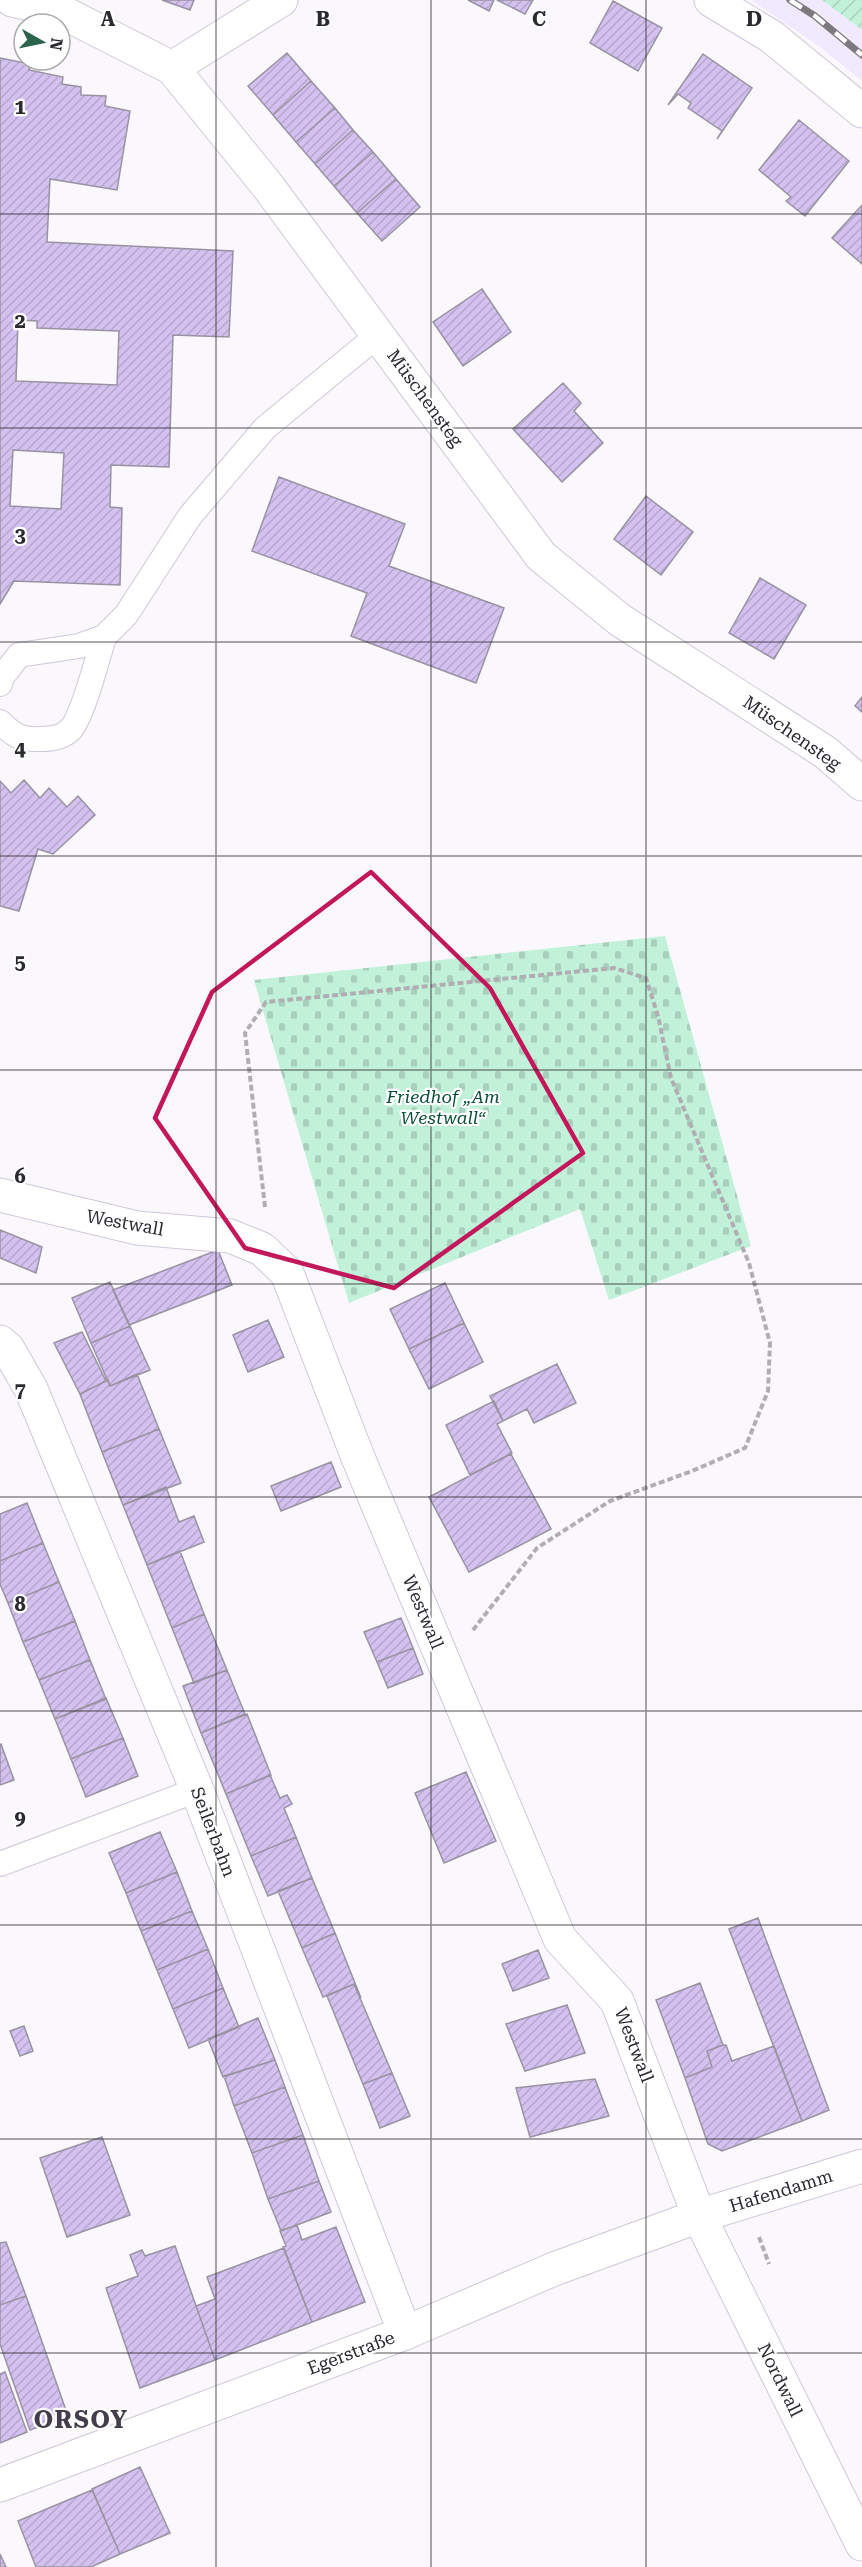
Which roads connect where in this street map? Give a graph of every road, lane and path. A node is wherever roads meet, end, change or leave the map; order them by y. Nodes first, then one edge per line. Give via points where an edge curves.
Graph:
1 (12, 0) edge
2 (281, 0) edge
3 (711, 0) edge
4 (171, 68) junction
5 (862, 111) edge
6 (378, 335) junction
7 (104, 637) junction
8 (0, 684) edge
9 (0, 722) edge
10 (862, 784) edge
11 (0, 1195) edge
12 (255, 1206) dead end
13 (0, 1342) edge
14 (472, 1631) dead end
15 (198, 1790) junction
16 (0, 1864) edge
17 (862, 2166) edge
18 (699, 2216) junction
19 (405, 2333) junction
20 (0, 2485) edge
21 (862, 2544) edge

1 - 4 street, Müschensteg via 60,11
2 - 4 street
3 - 5 street via 772,37
4 - 6 street, Müschensteg via 267,185
6 - 7 lane via 265,428 190,516 126,615
6 - 10 street, Müschensteg via 541,556 620,620 825,752
7 - 8 lane via 78,646 19,655
7 - 9 lane via 71,730 56,739 15,737
11 - 18 street, Westwall via 137,1228 230,1236 262,1249 287,1273 357,1455 560,1939 617,2001
12 - 14 path via 266,1207 245,1033 266,1002 614,968 646,978 671,1078 749,1263 770,1342 768,1392 745,1448 610,1501 537,1548
13 - 15 street, Seilerbahn via 32,1389
15 - 16 lane
15 - 19 street, Seilerbahn
17 - 18 street, Hafendamm
18 - 19 street, Egerstraße via 554,2269
18 - 21 street, Nordwall
19 - 20 street, Egerstraße

